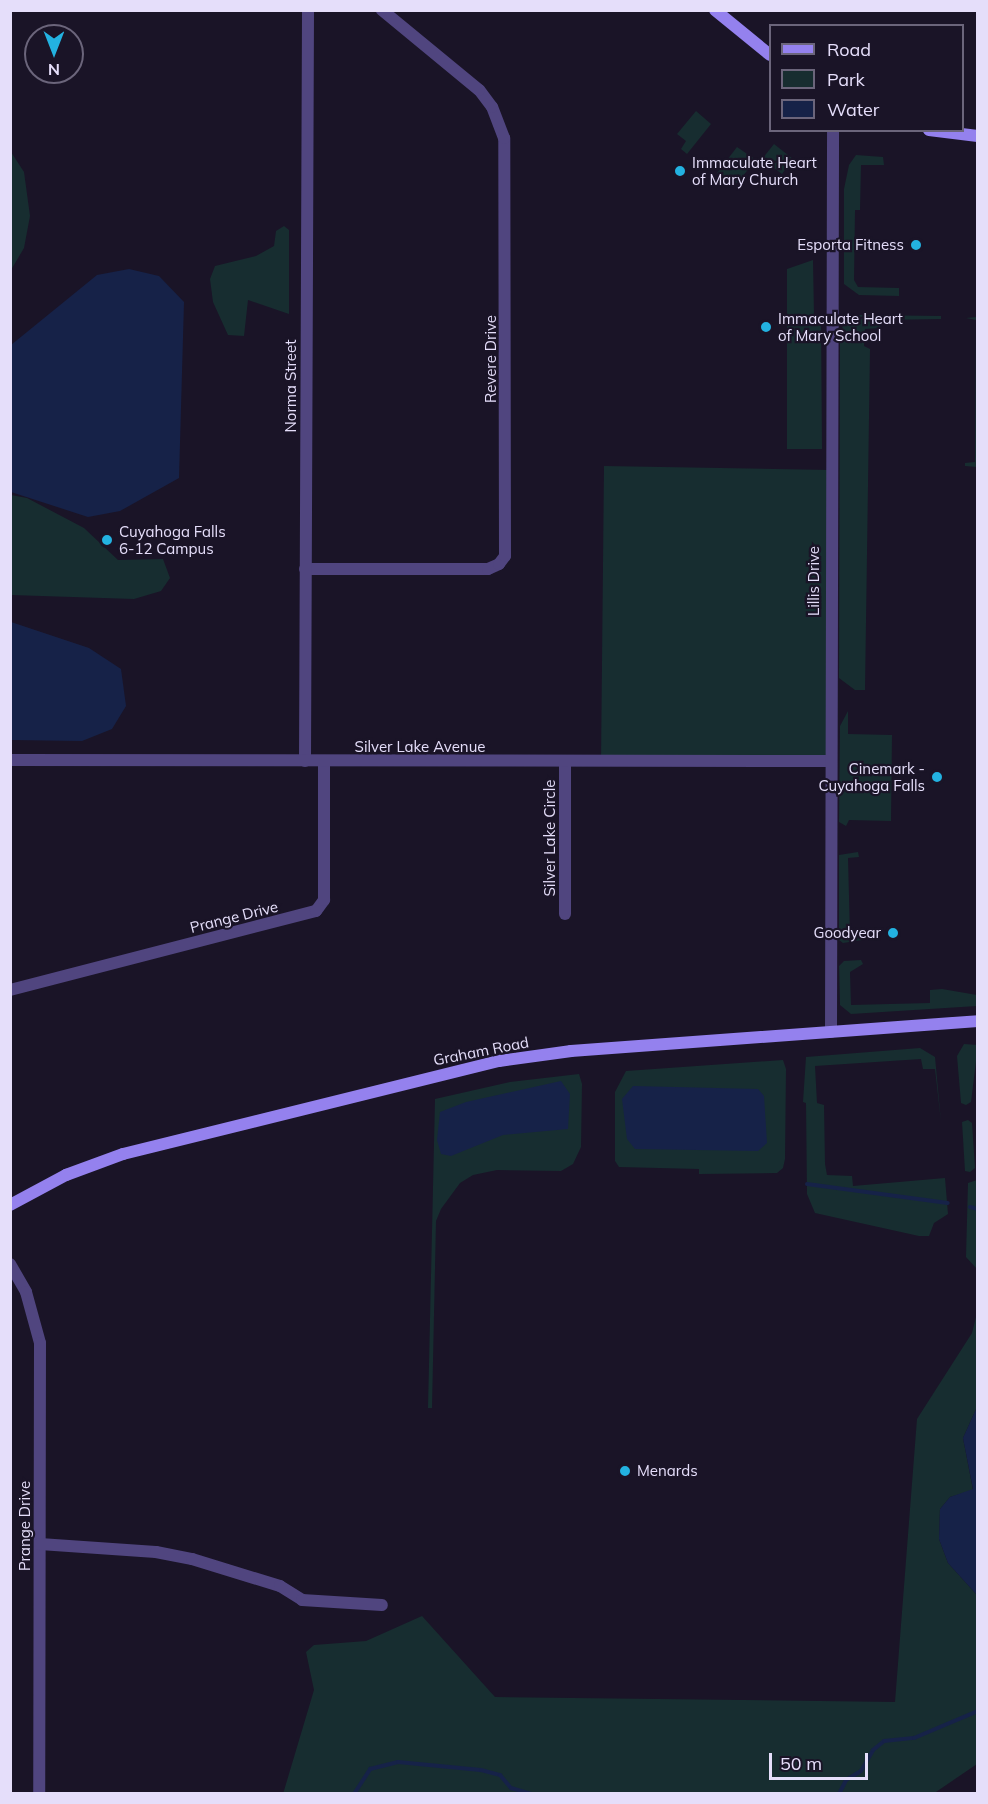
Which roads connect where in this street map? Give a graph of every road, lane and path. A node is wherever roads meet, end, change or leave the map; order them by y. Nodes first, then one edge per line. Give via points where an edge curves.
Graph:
1 (308, 10) edge
2 (382, 10) edge
3 (715, 10) edge
4 (769, 53) edge
5 (832, 132) edge
6 (945, 132) edge
7 (978, 136) edge
8 (305, 569) junction
9 (10, 760) edge
10 (305, 761) junction
11 (324, 761) junction
12 (829, 761) junction
13 (566, 763) junction
14 (566, 914) dead end
15 (10, 990) edge
16 (978, 1021) edge
17 (831, 1032) junction
18 (10, 1205) edge
19 (10, 1264) edge
20 (40, 1544) junction
21 (382, 1605) dead end
22 (39, 1794) edge

1 - 8 street, Norma Street
2 - 8 street, Revere Drive via 479,90 492,107 504,138 505,556 488,569
3 - 4 main road
5 - 12 street, Lillis Drive
6 - 7 main road
8 - 10 street, Norma Street
9 - 10 street, Silver Lake Avenue
10 - 11 street, Silver Lake Avenue
11 - 13 street, Silver Lake Avenue
11 - 15 street, Prange Drive via 324,900 316,911
12 - 13 street, Silver Lake Avenue
12 - 17 street, Lillis Drive
13 - 14 street, Silver Lake Circle
16 - 17 main road, Graham Road
17 - 18 main road, Graham Road via 571,1051 458,1069 107,1159 45,1185
19 - 20 street, Prange Drive via 30,1302 40,1343
20 - 21 street via 156,1552 280,1586 302,1600
20 - 22 street, Prange Drive

